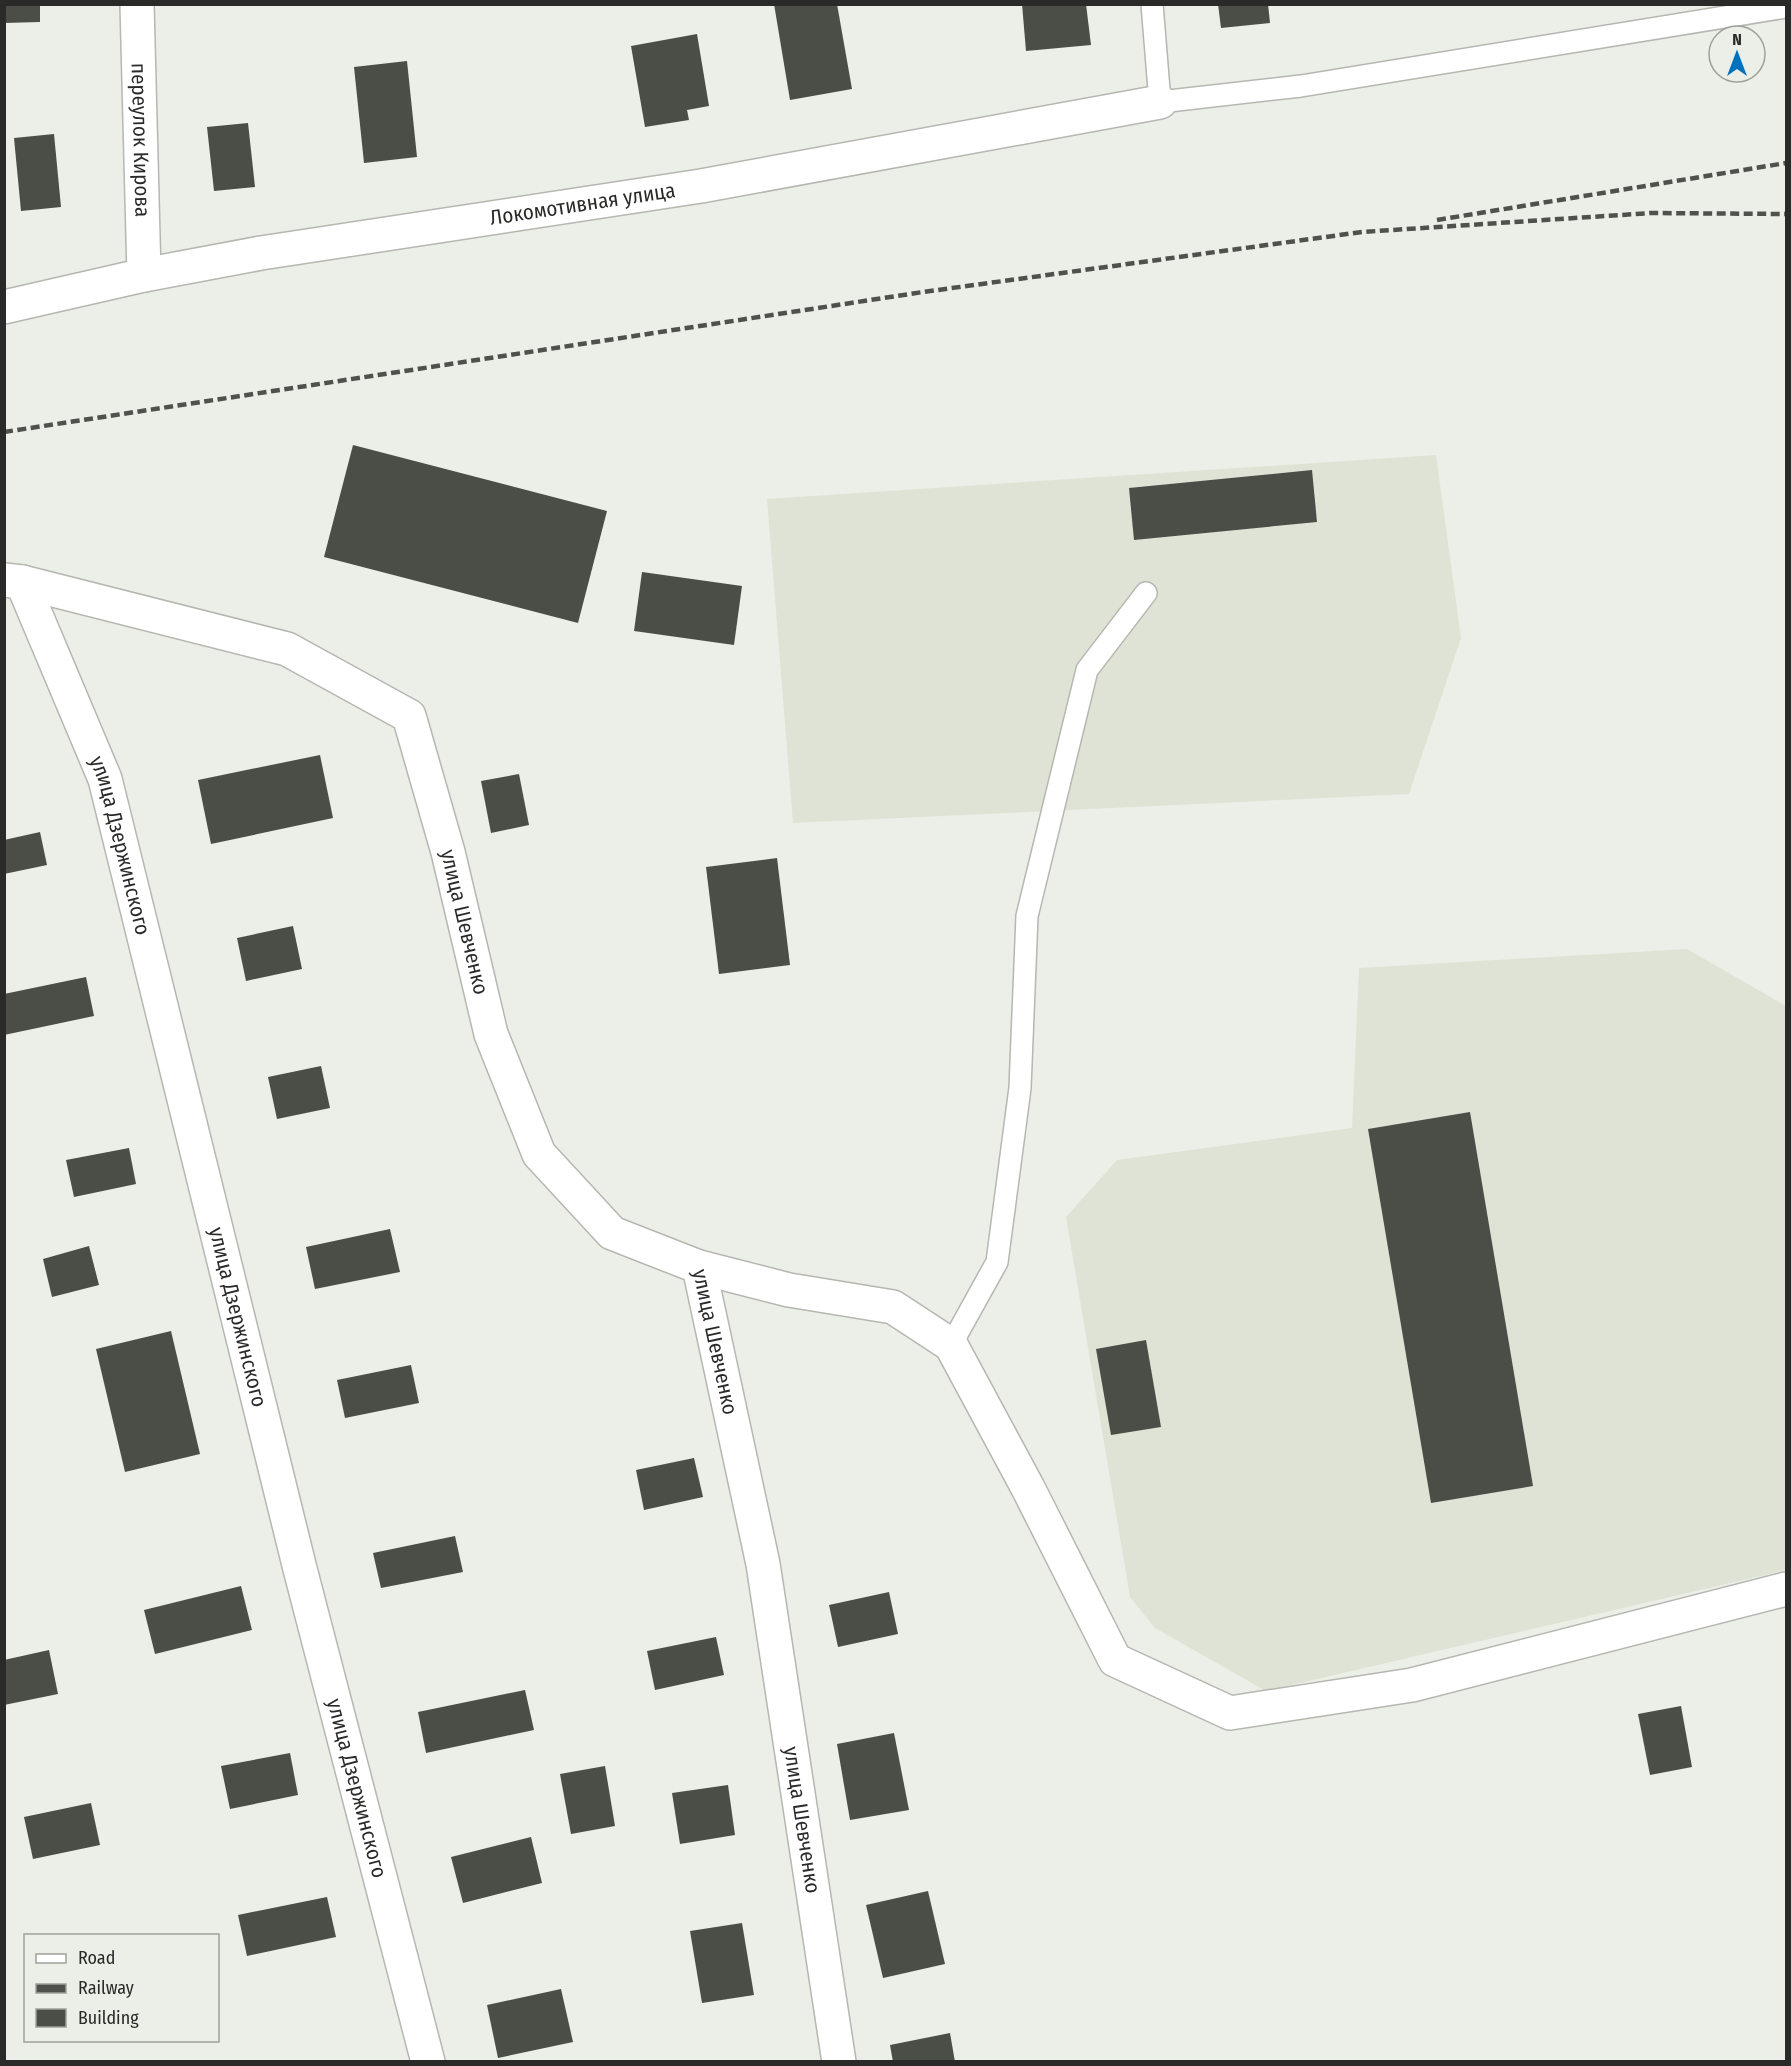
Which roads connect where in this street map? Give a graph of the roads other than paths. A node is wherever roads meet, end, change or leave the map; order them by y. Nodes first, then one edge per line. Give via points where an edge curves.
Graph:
1 (137, 4) edge
2 (1152, 4) edge
3 (1786, 8) edge
4 (1160, 102) junction
5 (144, 275) junction
6 (4, 307) edge
7 (13, 581) edge
8 (1146, 593) dead end
9 (699, 1267) junction
10 (951, 1344) junction
11 (1786, 1588) edge
12 (428, 2061) edge
13 (839, 2061) edge

1 - 5 street, переулок Кирова
2 - 4 lane
3 - 4 lane via 1301,86
4 - 5 street, Локомотивная улица via 701,186 261,253
5 - 6 street, Локомотивная улица
7 - 9 street, улица Шевченко via 287,649 409,716 448,852 491,1034 539,1154 612,1233
7 - 12 street, улица Дзержинского via 105,779 299,1565
8 - 10 lane via 1087,670 1027,916 1020,1088 997,1262
9 - 10 street via 789,1290 893,1306
9 - 13 street, улица Шевченко via 764,1564
10 - 11 street via 1115,1660 1230,1713 1412,1685

